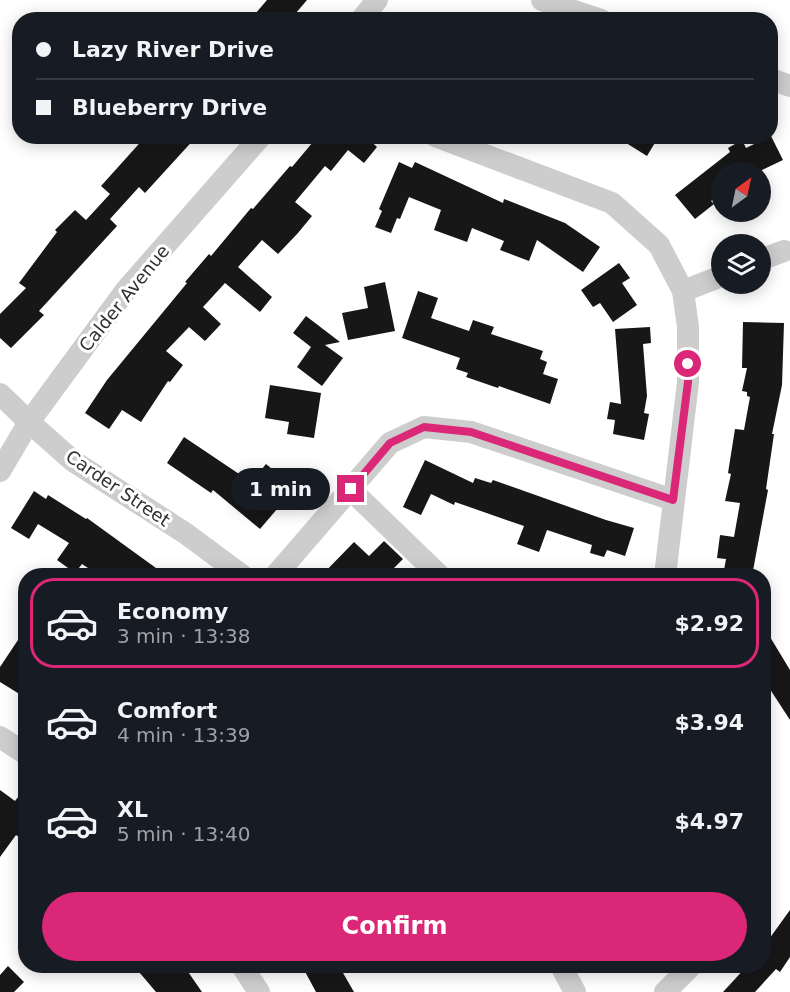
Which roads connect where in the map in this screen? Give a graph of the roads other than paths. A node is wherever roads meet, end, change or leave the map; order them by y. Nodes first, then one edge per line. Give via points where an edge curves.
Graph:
1 (377, 0) edge
2 (542, 0) edge
3 (367, 12) edge
4 (577, 12) edge
5 (254, 144) edge
6 (457, 144) edge
7 (784, 251) dead end
8 (771, 256) edge
9 (711, 280) edge
10 (683, 291) junction
11 (0, 394) edge
12 (29, 422) junction
13 (0, 471) edge
14 (351, 489) junction
15 (673, 500) junction
16 (232, 568) edge
17 (282, 568) edge
18 (432, 568) edge
19 (666, 568) edge
20 (0, 737) edge
21 (18, 749) edge
22 (247, 973) edge
23 (565, 973) edge
24 (684, 973) edge
25 (259, 992) edge
26 (575, 992) edge
27 (665, 992) edge

1 - 3 street
2 - 4 street
5 - 12 street, Calder Avenue via 126,291
6 - 10 street via 612,203 659,244
7 - 8 street
9 - 10 street
10 - 15 street via 688,327 688,382
11 - 12 street, Carder Street
12 - 13 street, Calder Avenue
12 - 16 street, Carder Street via 74,461
14 - 15 street via 390,443 424,427 471,432
14 - 17 street
14 - 18 street
15 - 19 street
20 - 21 street
22 - 25 street
23 - 26 street
24 - 27 street

